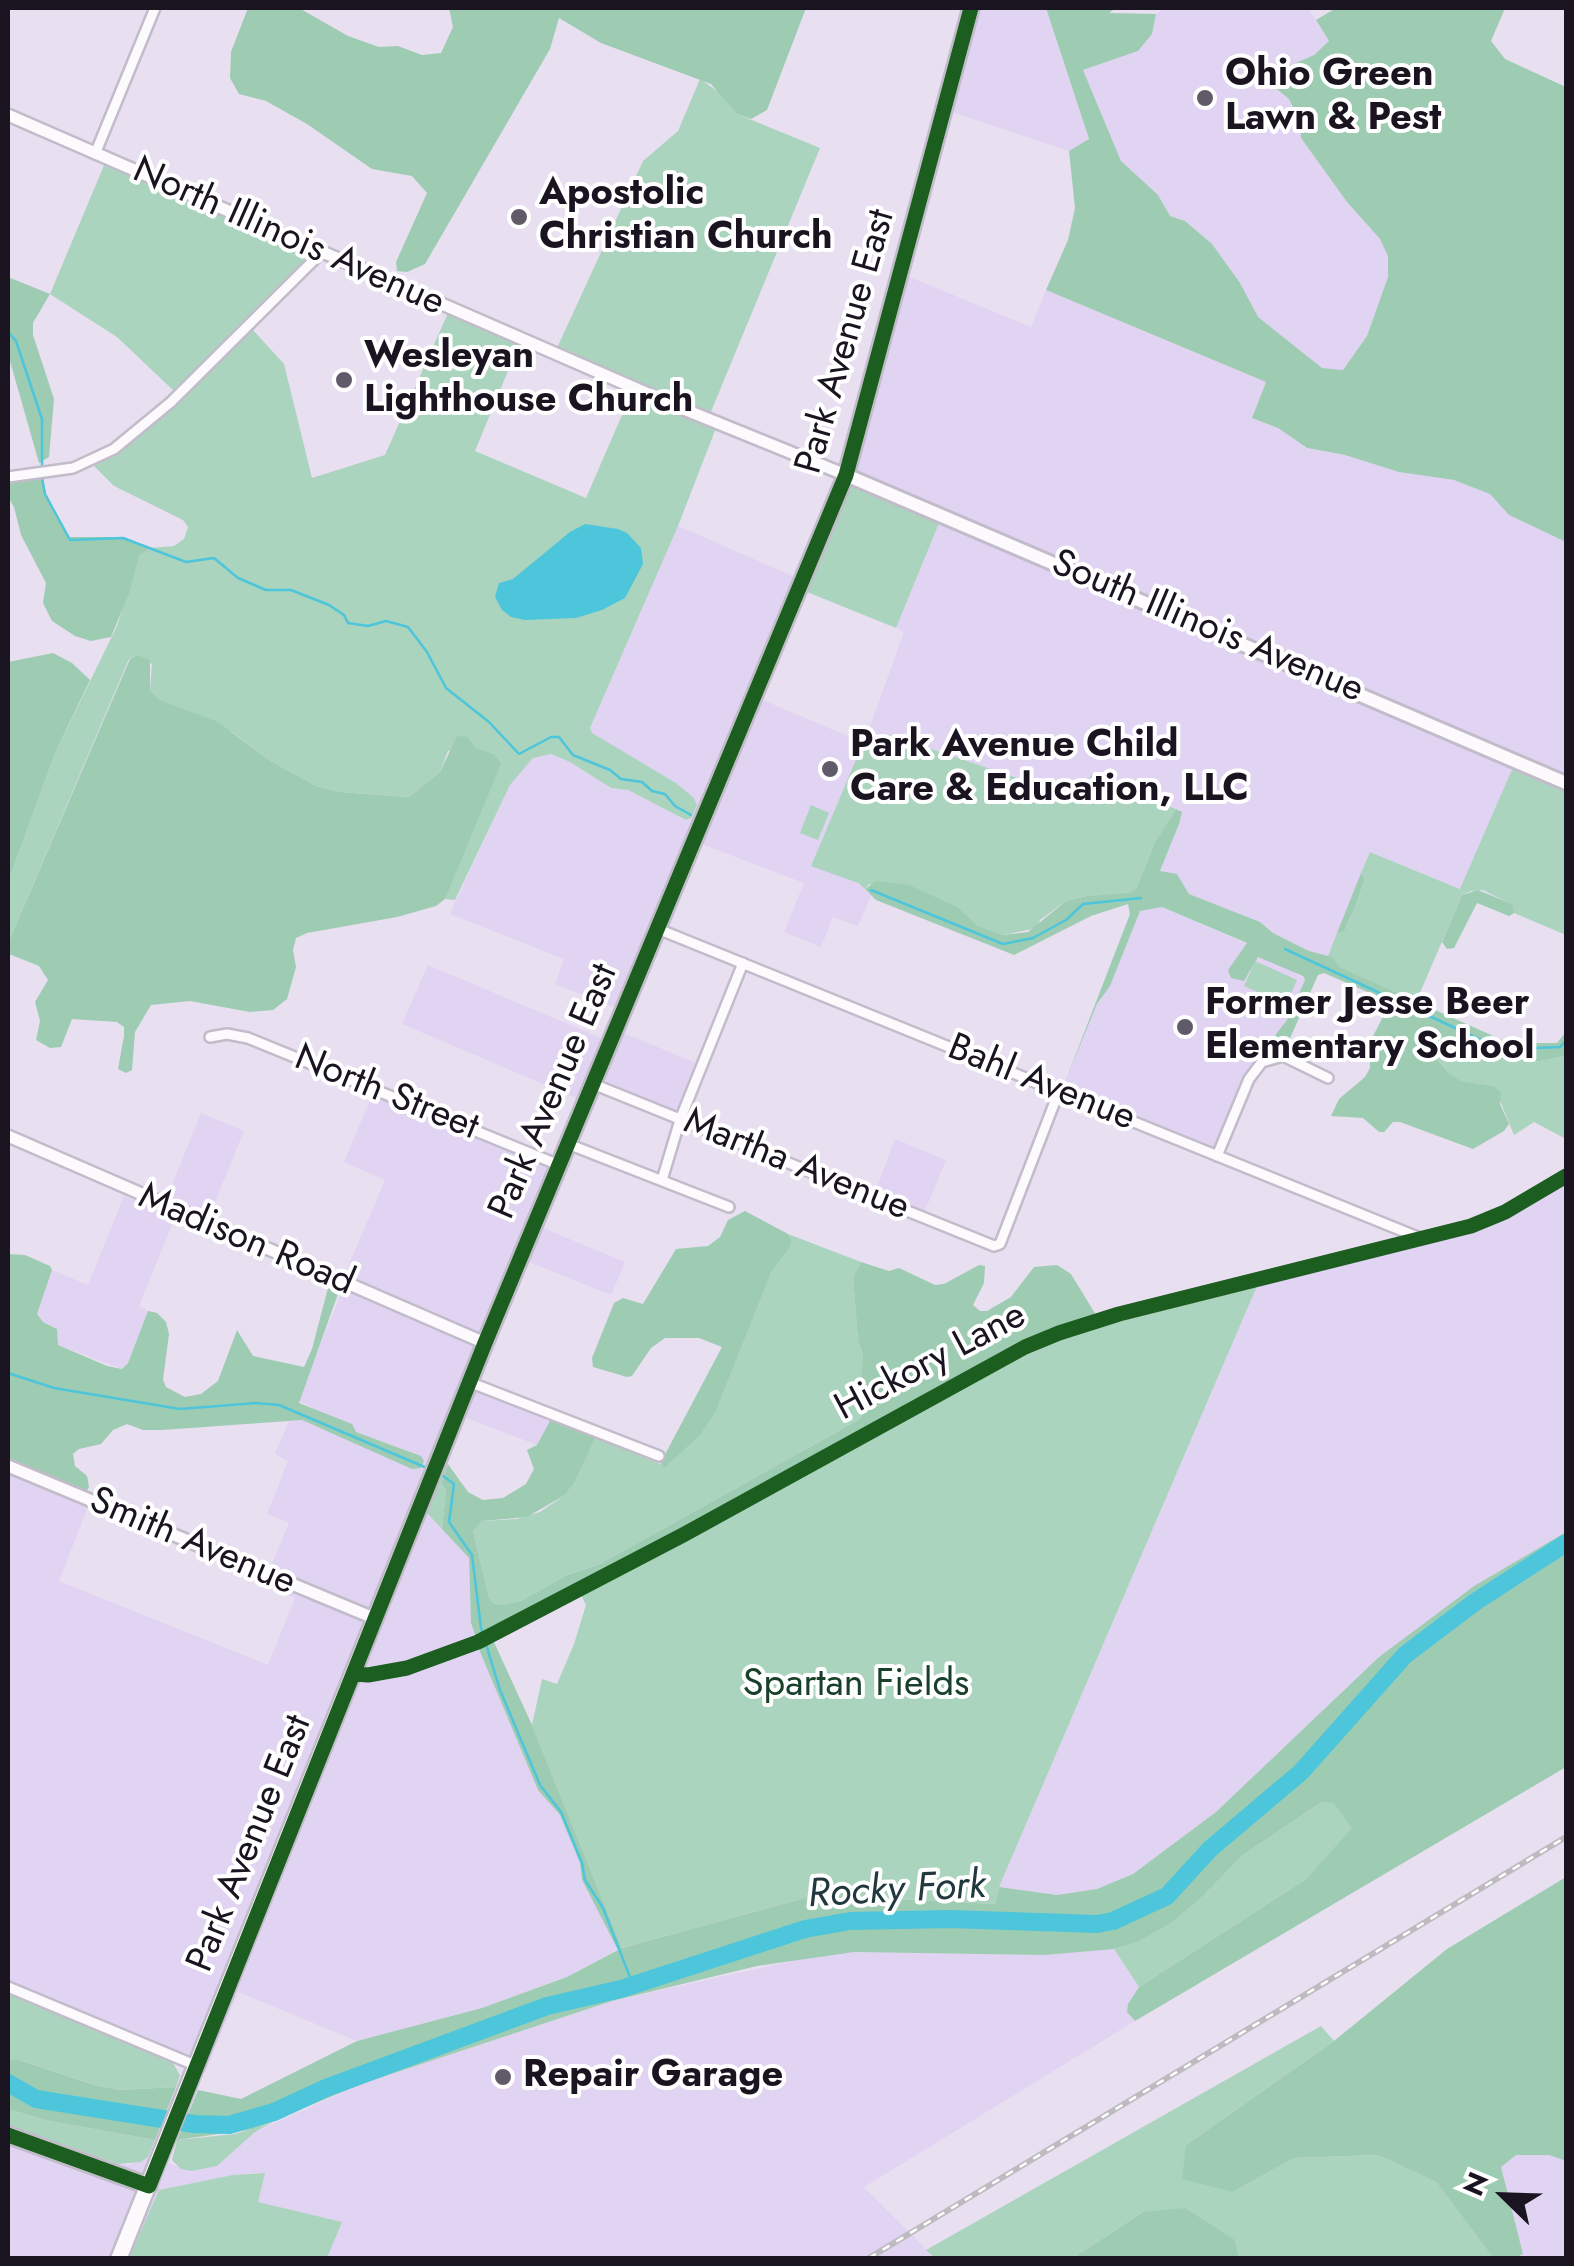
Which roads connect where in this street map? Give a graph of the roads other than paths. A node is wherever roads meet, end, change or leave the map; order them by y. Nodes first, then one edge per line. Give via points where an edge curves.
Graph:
1 (155, 8) edge
2 (970, 8) edge
3 (8, 115) edge
4 (95, 154) junction
5 (321, 252) junction
6 (846, 475) junction
7 (8, 477) edge
8 (1566, 783) edge
9 (658, 929) junction
10 (743, 964) junction
11 (210, 1037) dead end
12 (1328, 1078) dead end
13 (593, 1084) junction
14 (1059, 1091) junction
15 (680, 1120) junction
16 (8, 1136) edge
17 (568, 1144) junction
18 (1218, 1156) junction
19 (560, 1165) junction
20 (1566, 1176) edge
21 (662, 1180) junction
22 (729, 1207) dead end
23 (1423, 1238) junction
24 (485, 1343) junction
25 (469, 1382) junction
26 (659, 1456) dead end
27 (8, 1466) edge
28 (376, 1620) junction
29 (354, 1674) junction
30 (8, 1987) edge
31 (197, 2066) junction
32 (8, 2135) edge
33 (149, 2186) junction
34 (119, 2258) edge

1 - 4 street
2 - 6 main road, Park Avenue East
3 - 4 street, North Illinois Avenue
4 - 5 street, North Illinois Avenue
5 - 6 street, North Illinois Avenue
5 - 7 street via 138,431 94,460
6 - 8 main road, South Illinois Avenue
6 - 9 main road, Park Avenue East
9 - 10 street, Bahl Avenue
9 - 13 main road, Park Avenue East
10 - 14 street, Bahl Avenue
10 - 15 street
11 - 19 street, North Street via 248,1038
12 - 18 street via 1283,1056 1262,1062 1248,1079
13 - 15 street, Martha Avenue
13 - 17 main road, Park Avenue East
14 - 15 street, Martha Avenue via 994,1246
14 - 18 street, Bahl Avenue
15 - 21 street
16 - 24 street, Madison Road
17 - 19 main road, Park Avenue East
17 - 21 street
18 - 23 street, Bahl Avenue
19 - 24 main road, Park Avenue East
20 - 23 street, Hickory Lane via 1495,1217
21 - 22 street
23 - 29 street, Hickory Lane via 1058,1332 478,1642 407,1668
24 - 25 main road, Park Avenue East
25 - 26 street
25 - 28 main road, Park Avenue East
27 - 28 street, Smith Avenue
28 - 29 main road, Park Avenue East
29 - 31 main road, Park Avenue East
30 - 31 street
31 - 33 main road, Park Avenue East
32 - 33 main road
33 - 34 main road, Park Avenue East

